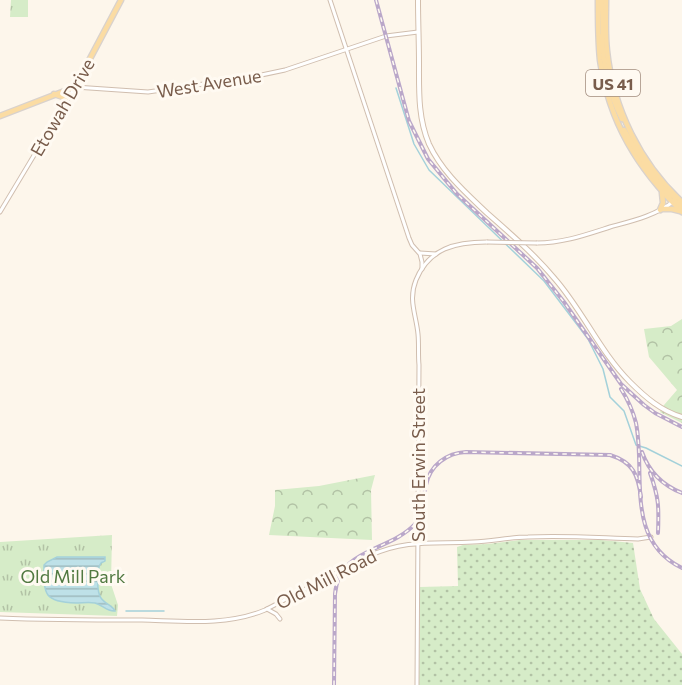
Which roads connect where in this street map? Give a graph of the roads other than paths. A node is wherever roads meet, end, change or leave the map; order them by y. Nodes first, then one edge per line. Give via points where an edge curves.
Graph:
1 (122, 0) edge
2 (330, 0) edge
3 (418, 0) edge
4 (602, 0) edge
5 (418, 32) junction
6 (346, 49) junction
7 (75, 87) junction
8 (54, 94) junction
9 (67, 102) junction
10 (615, 115) junction
11 (0, 116) edge
12 (629, 128) junction
13 (661, 191) junction
14 (674, 200) junction
15 (682, 202) edge
16 (682, 207) edge
17 (661, 210) junction
18 (0, 212) edge
19 (682, 213) edge
20 (420, 253) junction
21 (436, 254) junction
22 (429, 261) junction
23 (421, 270) junction
24 (682, 417) edge
25 (651, 537) dead end
26 (418, 542) junction
27 (267, 609) junction
28 (0, 618) edge
29 (280, 619) dead end
30 (417, 685) edge

1 - 7 main road, Etowah Drive
2 - 6 street
3 - 5 main road
4 - 10 main road, US 41 via 598,36 606,89
4 - 12 main road, US 41 via 610,70
4 - 12 main road via 604,63 611,94
5 - 6 street, West Avenue via 389,35
5 - 24 main road via 421,113 427,138 441,165 551,274 631,384 657,406
6 - 7 street, West Avenue via 274,72 153,92
6 - 20 street via 409,238
7 - 8 main road, West Avenue
7 - 9 street, Etowah Drive
8 - 9 main road
8 - 11 main road, West Avenue
9 - 18 street, Etowah Drive
10 - 13 main road, US 41 via 634,154
10 - 14 main road
12 - 14 main road, US 41
13 - 14 main road, US 41
13 - 17 main road
14 - 15 main road, US 41
14 - 16 main road
14 - 17 street
14 - 19 main road, US 41
17 - 19 main road via 672,208
17 - 21 street, bridge via 568,240 459,243
20 - 21 street
20 - 22 street
20 - 23 street
21 - 22 street, South Erwin Street
22 - 23 street, South Erwin Street
23 - 26 street, South Erwin Street via 412,298 418,339
25 - 26 street, Old Mill Road
26 - 27 street, Old Mill Road via 376,553
26 - 30 street, South Erwin Street
27 - 28 street, Old Mill Road via 219,621
27 - 29 street

